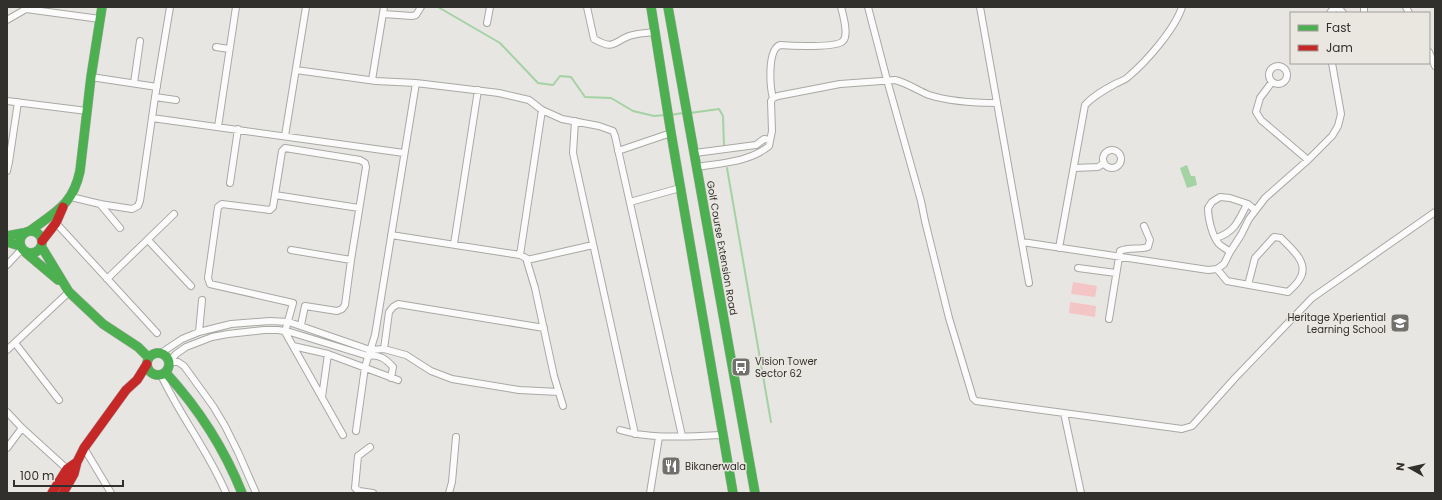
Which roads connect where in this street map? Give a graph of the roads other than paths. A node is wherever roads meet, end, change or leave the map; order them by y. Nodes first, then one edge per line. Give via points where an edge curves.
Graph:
1 (102, 7) edge
2 (170, 7) edge
3 (236, 7) edge
4 (306, 7) edge
5 (421, 7) edge
6 (490, 7) edge
7 (587, 7) edge
8 (651, 7) edge
9 (668, 7) edge
10 (841, 7) edge
11 (868, 7) edge
12 (980, 7) edge
13 (1182, 7) edge
14 (31, 8) edge
15 (383, 10) edge
16 (100, 19) junction
17 (7, 20) edge
18 (487, 23) dead end
19 (655, 32) junction
20 (140, 41) dead end
21 (216, 47) dead end
22 (229, 49) junction
23 (1430, 54) edge
24 (1332, 64) edge
25 (1435, 66) edge
26 (296, 70) junction
27 (91, 77) junction
28 (372, 80) junction
29 (887, 80) junction
30 (1272, 82) dead end
31 (416, 83) junction
32 (134, 84) junction
33 (157, 87) junction
34 (478, 90) junction
35 (155, 97) junction
36 (773, 98) junction
37 (7, 100) edge
38 (176, 100) dead end
39 (18, 102) junction
40 (997, 103) junction
41 (542, 110) junction
42 (87, 111) junction
43 (152, 118) junction
44 (575, 121) junction
45 (218, 127) junction
46 (238, 129) junction
47 (671, 133) junction
48 (286, 136) junction
49 (770, 140) junction
50 (618, 151) junction
51 (404, 153) junction
52 (694, 153) junction
53 (1308, 160) junction
54 (1104, 163) dead end
55 (697, 167) junction
56 (1074, 168) junction
57 (7, 171) edge
58 (230, 182) dead end
59 (680, 188) junction
60 (275, 195) junction
61 (68, 200) junction
62 (630, 202) junction
63 (100, 204) junction
64 (1247, 204) junction
65 (358, 208) junction
66 (1255, 210) junction
67 (1435, 212) edge
68 (174, 214) dead end
69 (56, 223) junction
70 (1144, 226) dead end
71 (120, 228) dead end
72 (27, 232) junction
73 (391, 234) junction
74 (7, 236) edge
75 (1216, 238) junction
76 (148, 240) junction
77 (7, 242) edge
78 (1022, 242) junction
79 (42, 243) junction
80 (454, 244) junction
81 (593, 245) junction
82 (1059, 248) junction
83 (23, 249) junction
84 (291, 250) dead end
85 (1230, 252) junction
86 (520, 255) junction
87 (1119, 257) junction
88 (351, 260) junction
89 (527, 260) junction
90 (7, 265) edge
91 (1078, 268) dead end
92 (1217, 269) junction
93 (1116, 273) junction
94 (107, 279) junction
95 (1029, 283) dead end
96 (1248, 285) junction
97 (191, 286) dead end
98 (66, 289) junction
99 (202, 300) dead end
100 (293, 303) junction
101 (305, 306) junction
102 (1109, 319) dead end
103 (289, 322) junction
104 (301, 325) junction
105 (544, 328) junction
106 (199, 332) junction
107 (285, 332) junction
108 (157, 333) dead end
109 (15, 343) junction
110 (293, 346) junction
111 (384, 349) junction
112 (7, 350) edge
113 (369, 353) junction
114 (161, 354) junction
115 (328, 354) junction
116 (148, 361) junction
117 (169, 362) junction
118 (365, 367) junction
119 (161, 374) junction
120 (391, 378) junction
121 (137, 380) junction
122 (398, 380) dead end
123 (559, 392) junction
124 (322, 397) junction
125 (59, 400) dead end
126 (563, 406) dead end
127 (7, 412) edge
128 (1064, 413) junction
129 (22, 428) junction
130 (620, 430) dead end
131 (356, 431) dead end
132 (634, 434) junction
133 (342, 435) dead end
134 (723, 435) junction
135 (682, 436) junction
136 (456, 437) dead end
137 (659, 437) junction
138 (370, 447) dead end
139 (7, 448) edge
140 (84, 448) junction
141 (77, 462) junction
142 (67, 469) junction
143 (52, 493) edge
144 (64, 493) edge
145 (111, 493) edge
146 (226, 493) edge
147 (242, 493) edge
148 (256, 493) edge
149 (372, 493) edge
150 (449, 493) edge
151 (650, 493) edge
152 (733, 493) edge
153 (754, 493) edge
154 (1081, 493) edge

1 - 16 main road
2 - 33 street
3 - 22 street
4 - 26 street
5 - 15 street via 416,15 412,16
6 - 18 street
7 - 19 street via 594,39 604,45 612,45 630,36
8 - 19 main road
9 - 52 main road, Golf Course Extension Road
10 - 36 street via 845,28 843,41 830,45 776,47 770,81
11 - 29 street
12 - 40 street
13 - 56 street via 1168,32 1128,78 1090,99 1085,105
14 - 16 street
14 - 17 street
15 - 28 street
16 - 27 main road
19 - 47 main road
20 - 32 street
21 - 22 street
22 - 45 street
23 - 25 street
24 - 53 street via 1341,120 1332,136
26 - 28 street
26 - 48 street
27 - 32 street
27 - 42 main road
28 - 31 street
29 - 36 street via 840,84
29 - 40 street via 902,82 945,99
29 - 128 street via 921,201 949,318 973,398 976,401
30 - 53 street via 1260,98 1256,112 1261,120
31 - 34 street
31 - 51 street
32 - 33 street
33 - 35 street
34 - 41 street via 529,100
34 - 80 street
35 - 38 street
35 - 43 street
36 - 49 street
37 - 39 street
39 - 42 street
39 - 57 street
40 - 78 street
41 - 44 street via 562,119
41 - 86 street
42 - 61 main road via 80,171 77,184
43 - 45 street
43 - 63 street via 138,206 132,209
44 - 50 street via 613,131
44 - 81 street via 573,153
45 - 46 street
46 - 48 street
46 - 58 street
47 - 50 street
47 - 59 main road
48 - 51 street
49 - 52 street via 764,139 756,145
49 - 55 street via 769,146 762,153
50 - 62 street
51 - 73 street
52 - 55 main road, Golf Course Extension Road
53 - 66 street
54 - 56 street via 1098,167
55 - 153 main road, Golf Course Extension Road
56 - 82 street
59 - 62 street
59 - 134 main road
60 - 65 street
60 - 65 street via 282,151 285,148 292,149 360,160 364,163 366,167
60 - 100 street via 270,210 222,204 218,207 208,278 210,284
61 - 63 street
61 - 69 main road
61 - 72 main road
62 - 135 street
63 - 71 street
64 - 66 street
64 - 75 street via 1230,232
64 - 75 street via 1220,197 1212,202 1208,208 1208,215
65 - 88 street
66 - 85 street
67 - 128 street via 1312,298 1192,426 1182,429
68 - 76 street
69 - 79 main road
69 - 94 street
70 - 87 street via 1150,240 1148,247 1124,249 1120,251
72 - 74 main road
72 - 79 main road via 39,233
72 - 83 main road via 20,237
73 - 80 street
73 - 113 street via 375,335
75 - 85 street via 1218,243
76 - 94 street
76 - 97 street
77 - 83 main road
78 - 82 street
78 - 95 street
79 - 83 main road via 38,251 32,253
79 - 98 main road
80 - 86 street
81 - 89 street
81 - 132 street
82 - 87 street
83 - 90 street
83 - 98 main road
84 - 88 street
85 - 92 street via 1224,264
86 - 89 street
87 - 92 street via 1208,270
87 - 93 street
88 - 101 street via 345,305 342,309 338,311
89 - 105 street
91 - 93 street
92 - 96 street via 1226,282
93 - 102 street
94 - 108 street
96 - 96 street via 1288,292 1300,279 1303,265 1301,260 1281,238 1274,237 1255,258
98 - 109 street
98 - 116 main road via 103,324 138,347
99 - 106 street
100 - 101 street
100 - 103 street
101 - 104 street
103 - 104 street
103 - 106 street via 270,320 231,324
103 - 107 street
104 - 113 street
105 - 111 street via 398,304 389,312
105 - 123 street
106 - 114 street via 182,339
107 - 110 street
107 - 113 street
107 - 117 street via 244,332 212,337 186,347
109 - 112 street
109 - 125 street
110 - 115 street
110 - 124 street
111 - 113 street
111 - 123 street via 406,355 431,371 452,379 519,390
113 - 118 street
113 - 120 street via 387,360 393,368
114 - 116 main road via 155,354
114 - 117 main road via 166,356
115 - 118 street
115 - 124 street
116 - 119 main road via 150,372
116 - 121 main road
117 - 119 main road
117 - 148 street via 178,362 184,366 213,406 238,452
118 - 120 street
118 - 131 street
119 - 121 main road
119 - 146 street
119 - 147 main road via 174,381 199,413 223,451
120 - 122 street
121 - 140 main road via 126,390
123 - 126 street
124 - 133 street
127 - 129 street
128 - 154 street
129 - 139 street
129 - 142 street
130 - 132 street
132 - 137 street
134 - 135 street
134 - 152 main road
135 - 137 street
136 - 150 street
137 - 151 street
138 - 149 street via 358,456 355,488
140 - 141 main road
140 - 145 street
141 - 142 main road
141 - 144 main road
142 - 143 main road

